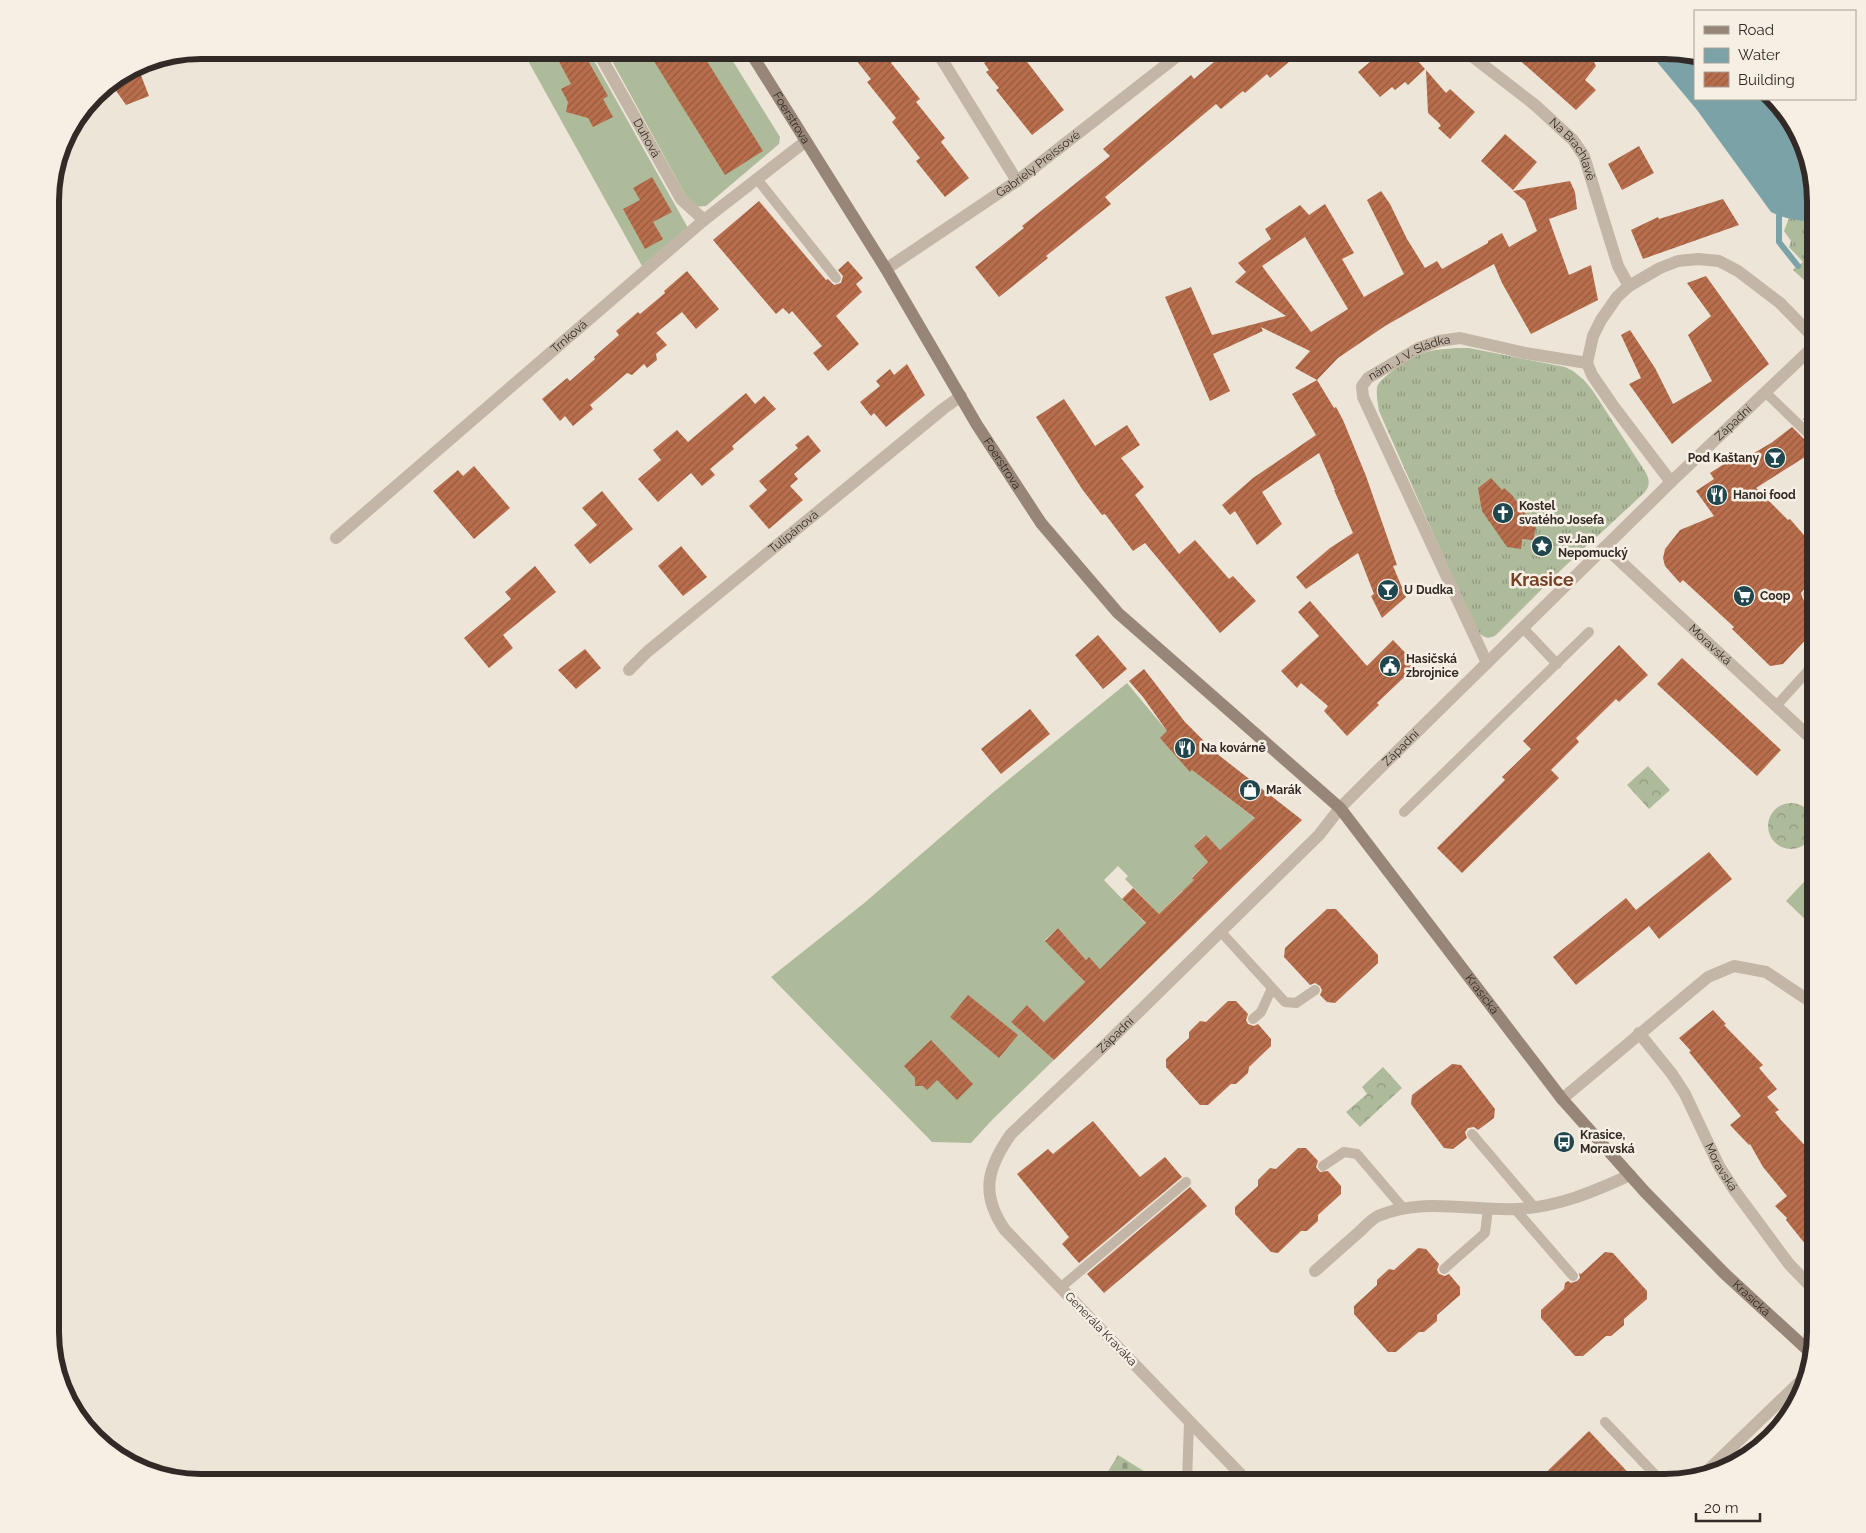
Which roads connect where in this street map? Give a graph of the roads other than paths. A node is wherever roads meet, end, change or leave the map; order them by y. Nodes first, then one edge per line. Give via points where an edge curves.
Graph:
1 (603, 59) edge
2 (755, 59) edge
3 (942, 59) edge
4 (1174, 59) edge
5 (1476, 59) edge
6 (806, 141) junction
7 (757, 179) junction
8 (1017, 182) junction
9 (704, 220) junction
10 (886, 269) junction
11 (836, 278) dead end
12 (1628, 286) junction
13 (1807, 331) edge
14 (1807, 352) edge
15 (1587, 363) junction
16 (1765, 392) junction
17 (961, 396) junction
18 (1807, 432) edge
19 (1672, 482) junction
20 (336, 538) dead end
21 (1606, 548) junction
22 (1523, 628) junction
23 (1589, 632) dead end
24 (1487, 663) junction
25 (1557, 664) junction
26 (629, 670) dead end
27 (1807, 672) edge
28 (1777, 705) junction
29 (1807, 733) edge
30 (1340, 808) junction
31 (1404, 812) dead end
32 (1221, 932) junction
33 (1272, 988) junction
34 (1315, 990) dead end
35 (1807, 999) edge
36 (1253, 1019) dead end
37 (1639, 1033) junction
38 (1562, 1099) junction
39 (1472, 1134) dead end
40 (996, 1160) joint
41 (1323, 1166) dead end
42 (1630, 1175) junction
43 (1186, 1182) dead end
44 (1403, 1208) junction
45 (1535, 1208) junction
46 (1488, 1209) junction
47 (1515, 1209) junction
48 (1444, 1269) dead end
49 (1315, 1271) dead end
50 (1573, 1276) dead end
51 (1807, 1283) edge
52 (1060, 1288) junction
53 (1806, 1349) edge
54 (1797, 1384) edge
55 (1189, 1420) junction
56 (1605, 1422) dead end
57 (1711, 1467) edge
58 (1187, 1474) edge
59 (1240, 1474) edge
60 (1654, 1474) edge

1 - 9 street, Duhová via 681,199
2 - 6 street, Foerstrova
3 - 8 street
4 - 8 street, Gabriely Preissové
5 - 12 street, Na Brachlavě via 1535,105 1573,140 1584,156 1618,266
6 - 7 street, Trnková
6 - 10 street, Foerstrova
7 - 9 street, Trnková
7 - 11 lane
8 - 10 street, Gabriely Preissové
9 - 20 street, Trnková
10 - 17 street, Foerstrova
12 - 13 street via 1678,261 1719,262 1738,271 1780,303
12 - 15 street via 1601,320 1593,336
14 - 16 street, Západní
15 - 19 street via 1614,407
15 - 24 street, nám. J. V. Sládka via 1460,338 1419,348 1368,378 1362,386 1363,397
16 - 18 lane
16 - 19 street, Západní
17 - 26 street, Tulipánová via 729,584
17 - 30 street, Foerstrova via 1041,523 1118,613
19 - 21 street, Západní
21 - 22 street, Západní
21 - 28 street, Moravská
22 - 24 street, Západní
22 - 25 lane
23 - 25 lane
24 - 30 street, Západní
25 - 31 lane
27 - 28 lane
28 - 29 street, Moravská
30 - 32 street, Západní via 1319,836
30 - 38 street, Krasická
32 - 33 lane
32 - 40 street, Západní via 1011,1134
33 - 34 lane via 1285,1002 1296,1003
33 - 36 lane
35 - 37 street via 1766,972 1734,966 1708,977
37 - 38 street
37 - 51 street, Moravská via 1685,1094 1719,1166 1735,1191 1789,1264
38 - 42 street, Krasická
39 - 45 lane
40 - 52 street, Generála Kraváka via 989,1181 989,1199 995,1216 1004,1230
41 - 44 lane via 1344,1152 1357,1154
42 - 45 street via 1594,1192
42 - 53 street, Krasická via 1724,1273
43 - 52 lane
44 - 46 street
44 - 49 street via 1376,1217
45 - 47 street
46 - 47 street
46 - 48 lane via 1485,1233
47 - 50 lane
52 - 55 street, Generála Kraváka
54 - 57 street
55 - 58 lane
55 - 59 street, Generála Kraváka
56 - 60 lane

